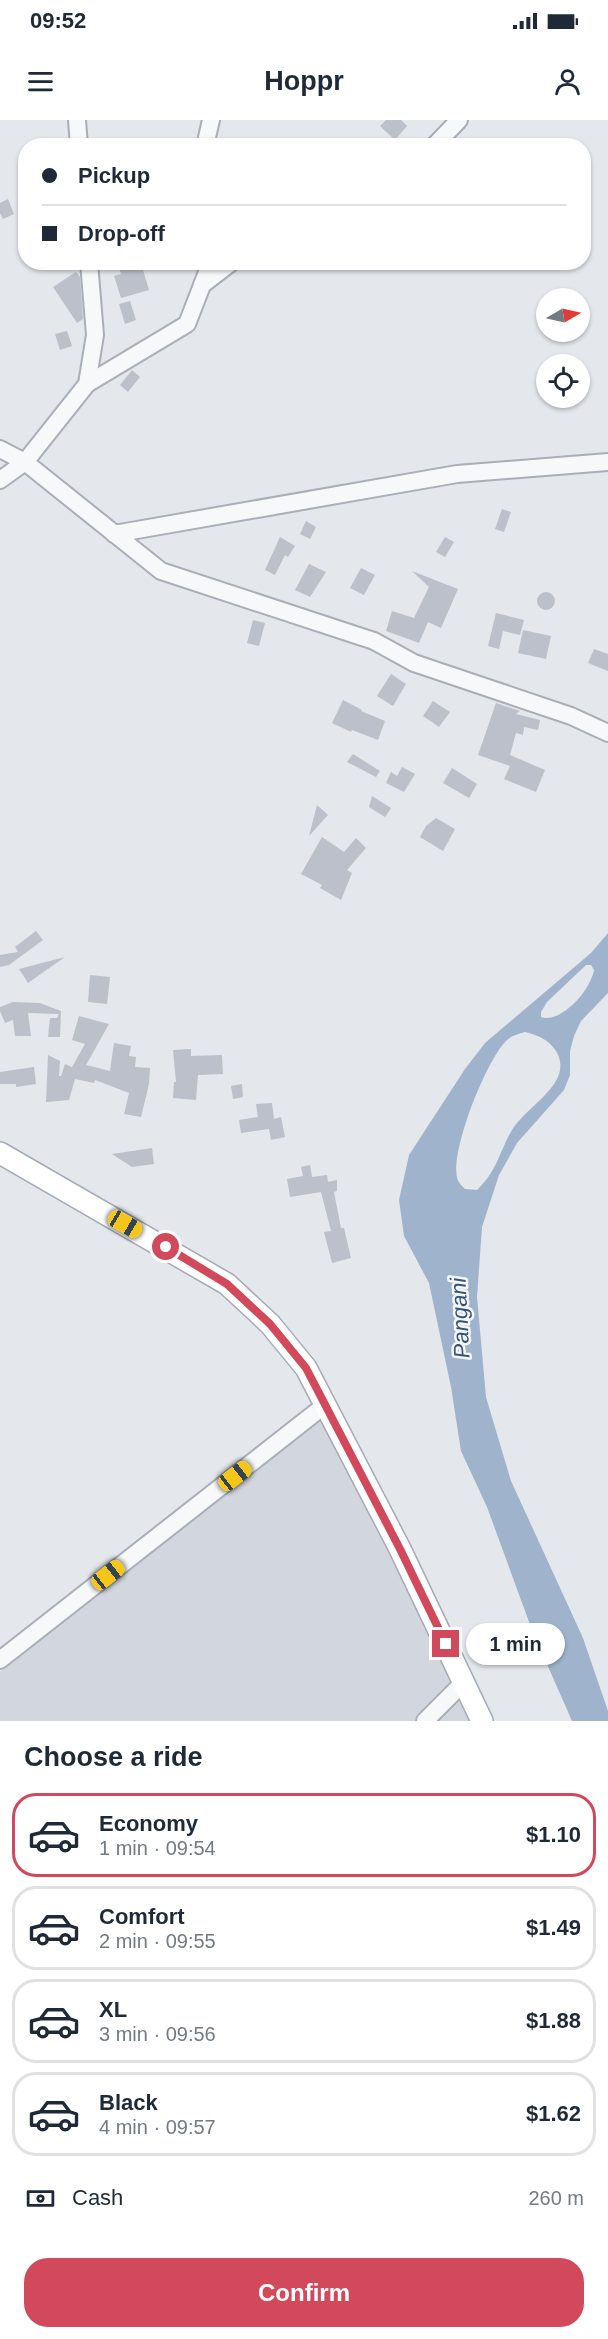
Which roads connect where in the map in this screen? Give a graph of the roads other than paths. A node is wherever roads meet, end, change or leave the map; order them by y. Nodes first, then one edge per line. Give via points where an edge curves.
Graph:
1 (77, 120) edge
2 (211, 120) edge
3 (459, 120) edge
4 (79, 138) edge
5 (207, 138) edge
6 (442, 138) edge
7 (90, 270) edge
8 (208, 270) edge
9 (222, 270) edge
10 (202, 285) junction
11 (87, 384) junction
12 (0, 449) edge
13 (25, 462) junction
14 (608, 462) edge
15 (0, 480) edge
16 (114, 534) junction
17 (608, 733) edge
18 (0, 1153) edge
19 (326, 1405) junction
20 (0, 1660) edge
21 (464, 1682) junction
22 (425, 1721) edge
23 (482, 1721) edge

1 - 4 street
2 - 5 street
3 - 6 street
7 - 11 street via 95,335
8 - 10 street
9 - 10 street
10 - 11 street via 187,324
11 - 13 street
12 - 13 street
13 - 15 street
13 - 16 street
14 - 16 street via 457,474
16 - 17 street via 161,571 374,640 414,663 571,716
18 - 19 main road via 227,1284 292,1350
19 - 20 street
19 - 21 main road
21 - 22 street
21 - 23 main road

